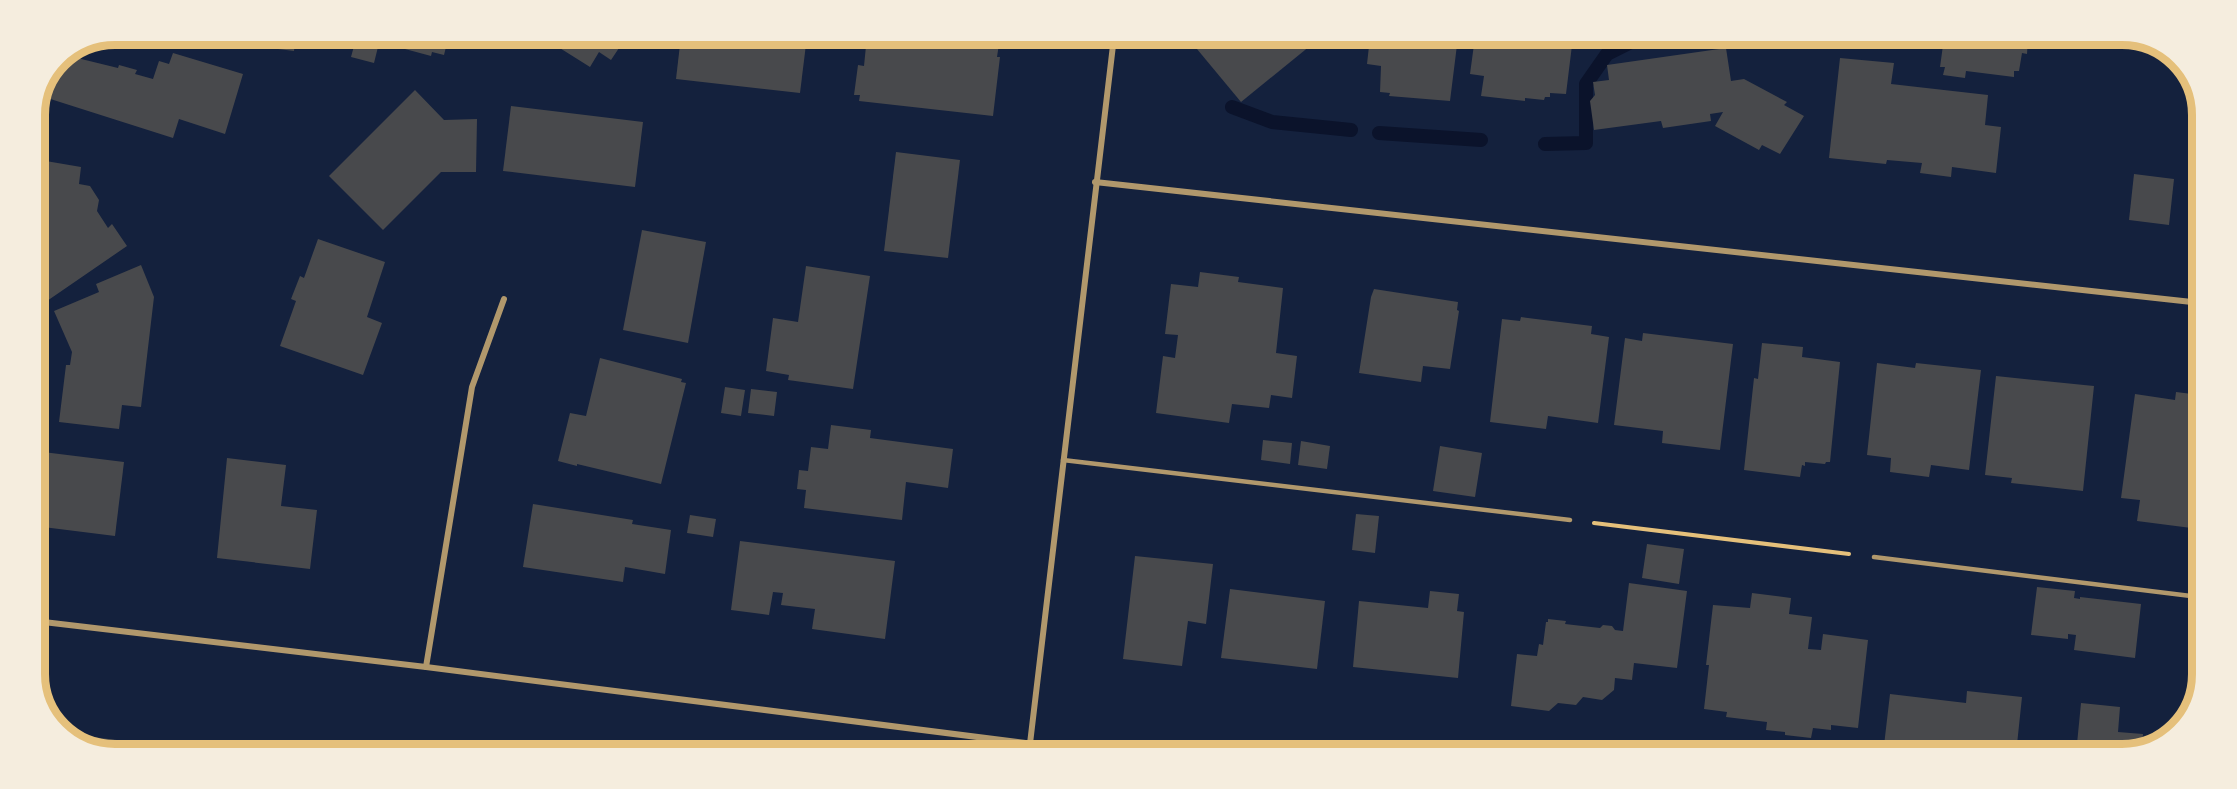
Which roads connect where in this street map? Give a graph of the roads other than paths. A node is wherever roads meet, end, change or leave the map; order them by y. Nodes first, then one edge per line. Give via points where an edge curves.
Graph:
1 (1113, 45) edge
2 (1095, 182) junction
3 (504, 299) dead end
4 (2192, 302) edge
5 (1063, 460) junction
6 (1570, 520) road end
7 (1874, 557) road end
8 (2192, 596) edge
9 (45, 622) edge
10 (426, 667) junction
11 (1029, 744) joint

1 - 2 street
2 - 4 street
2 - 5 street
3 - 10 street via 472,387
5 - 6 lane
5 - 11 street
7 - 8 lane
9 - 10 street
10 - 11 street

